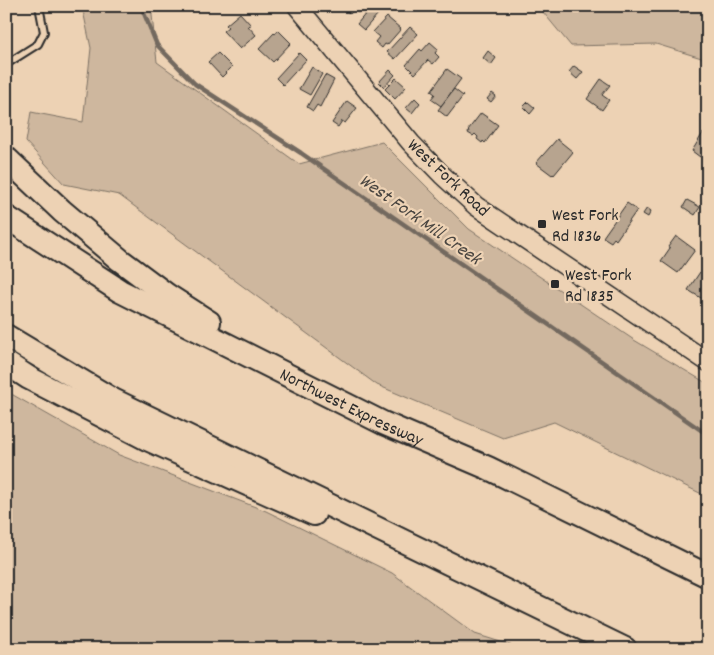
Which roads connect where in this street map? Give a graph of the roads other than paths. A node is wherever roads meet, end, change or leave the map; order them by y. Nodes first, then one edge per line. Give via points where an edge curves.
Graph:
1 (38, 6) edge
2 (297, 6) edge
3 (8, 63) dead end
4 (6, 158) edge
5 (6, 217) edge
6 (6, 336) edge
7 (708, 362) edge
8 (6, 363) edge
9 (383, 423) junction
10 (401, 540) junction
11 (708, 576) edge
12 (625, 649) edge

1 - 3 lane via 44,32 38,44
2 - 7 street, West Fork Road via 411,143 476,206
4 - 9 highway via 62,212 167,295
5 - 9 highway, Northwest Expressway via 120,291
6 - 10 highway via 113,400
8 - 10 highway via 102,417 233,478 325,519
9 - 11 highway, Northwest Expressway via 488,468
10 - 12 highway

